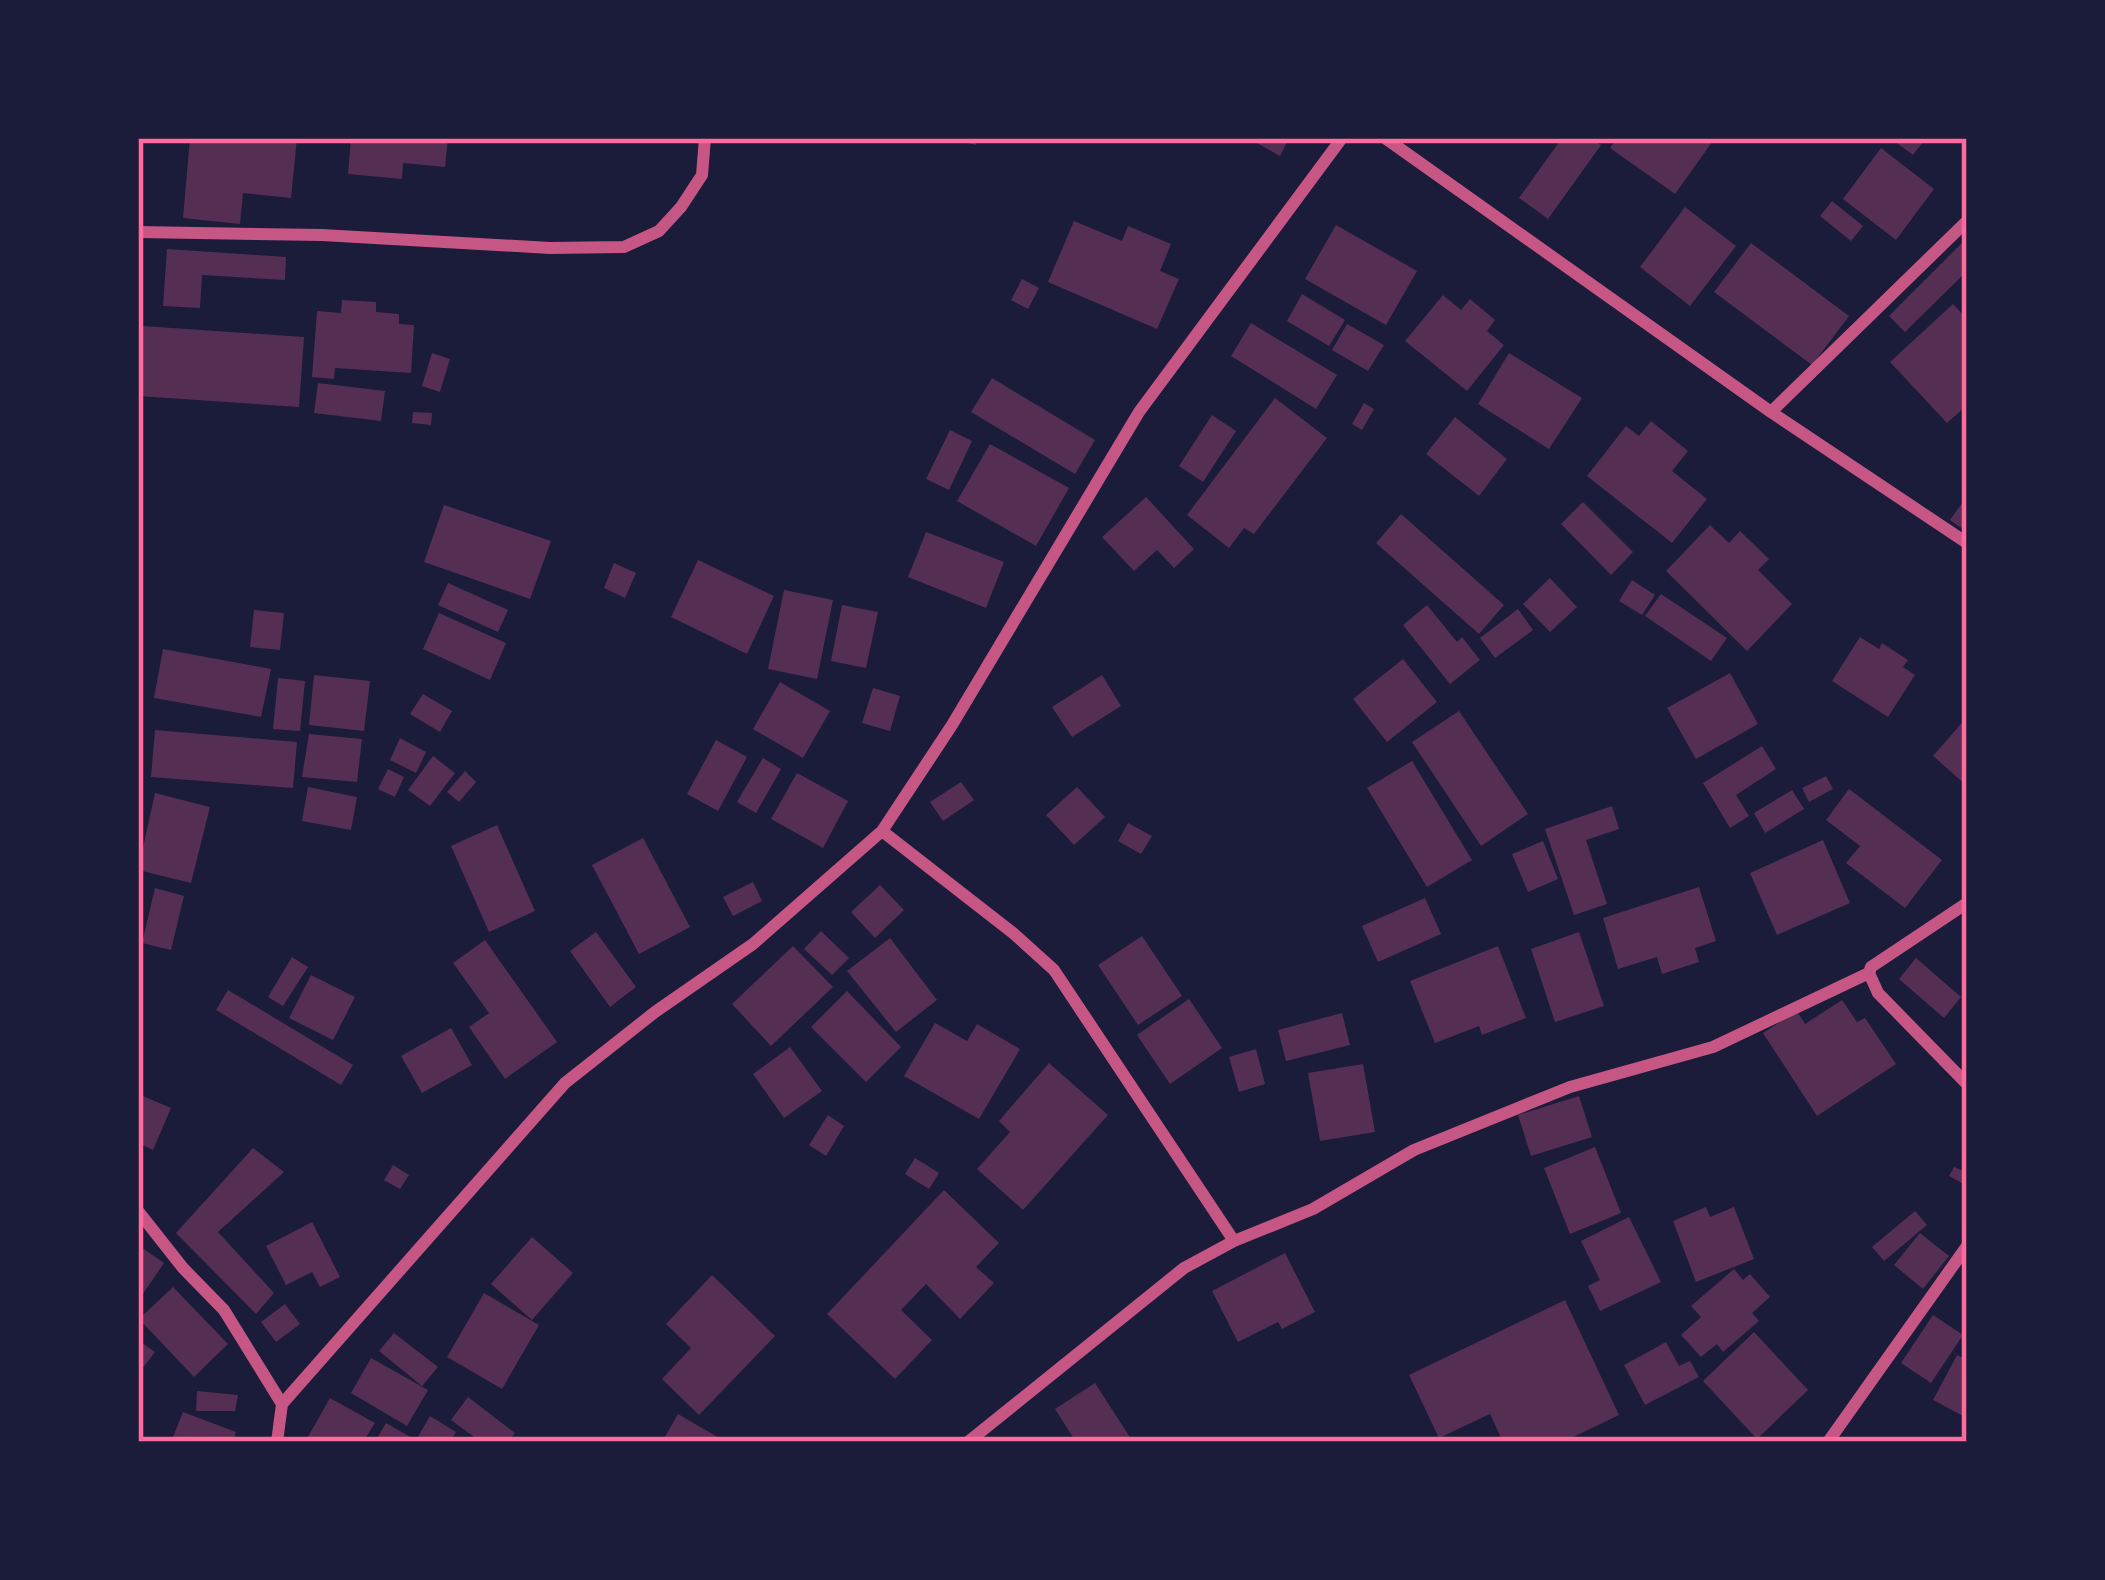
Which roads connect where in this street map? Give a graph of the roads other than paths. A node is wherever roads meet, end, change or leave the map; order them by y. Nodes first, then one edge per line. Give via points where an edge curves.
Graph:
1 (705, 138) edge
2 (1342, 138) edge
3 (1385, 138) edge
4 (1967, 221) edge
5 (138, 232) edge
6 (1771, 412) junction
7 (1967, 544) edge
8 (882, 831) junction
9 (1967, 903) edge
10 (1869, 973) junction
11 (1967, 1084) edge
12 (138, 1211) edge
13 (1234, 1241) junction
14 (1967, 1246) edge
15 (282, 1404) junction
16 (278, 1442) edge
17 (968, 1442) edge
18 (1828, 1442) edge

1 - 5 street via 702,175 681,207 658,231 624,247
2 - 8 street via 1139,412
3 - 6 street
4 - 6 street
6 - 7 street
8 - 13 street via 1054,970
8 - 15 street via 753,944 565,1083
9 - 10 street
10 - 11 street via 1878,993
10 - 13 street via 1713,1047 1570,1087 1414,1150 1313,1209
12 - 15 street via 224,1310
13 - 17 street via 1184,1268
14 - 18 street
15 - 16 street

